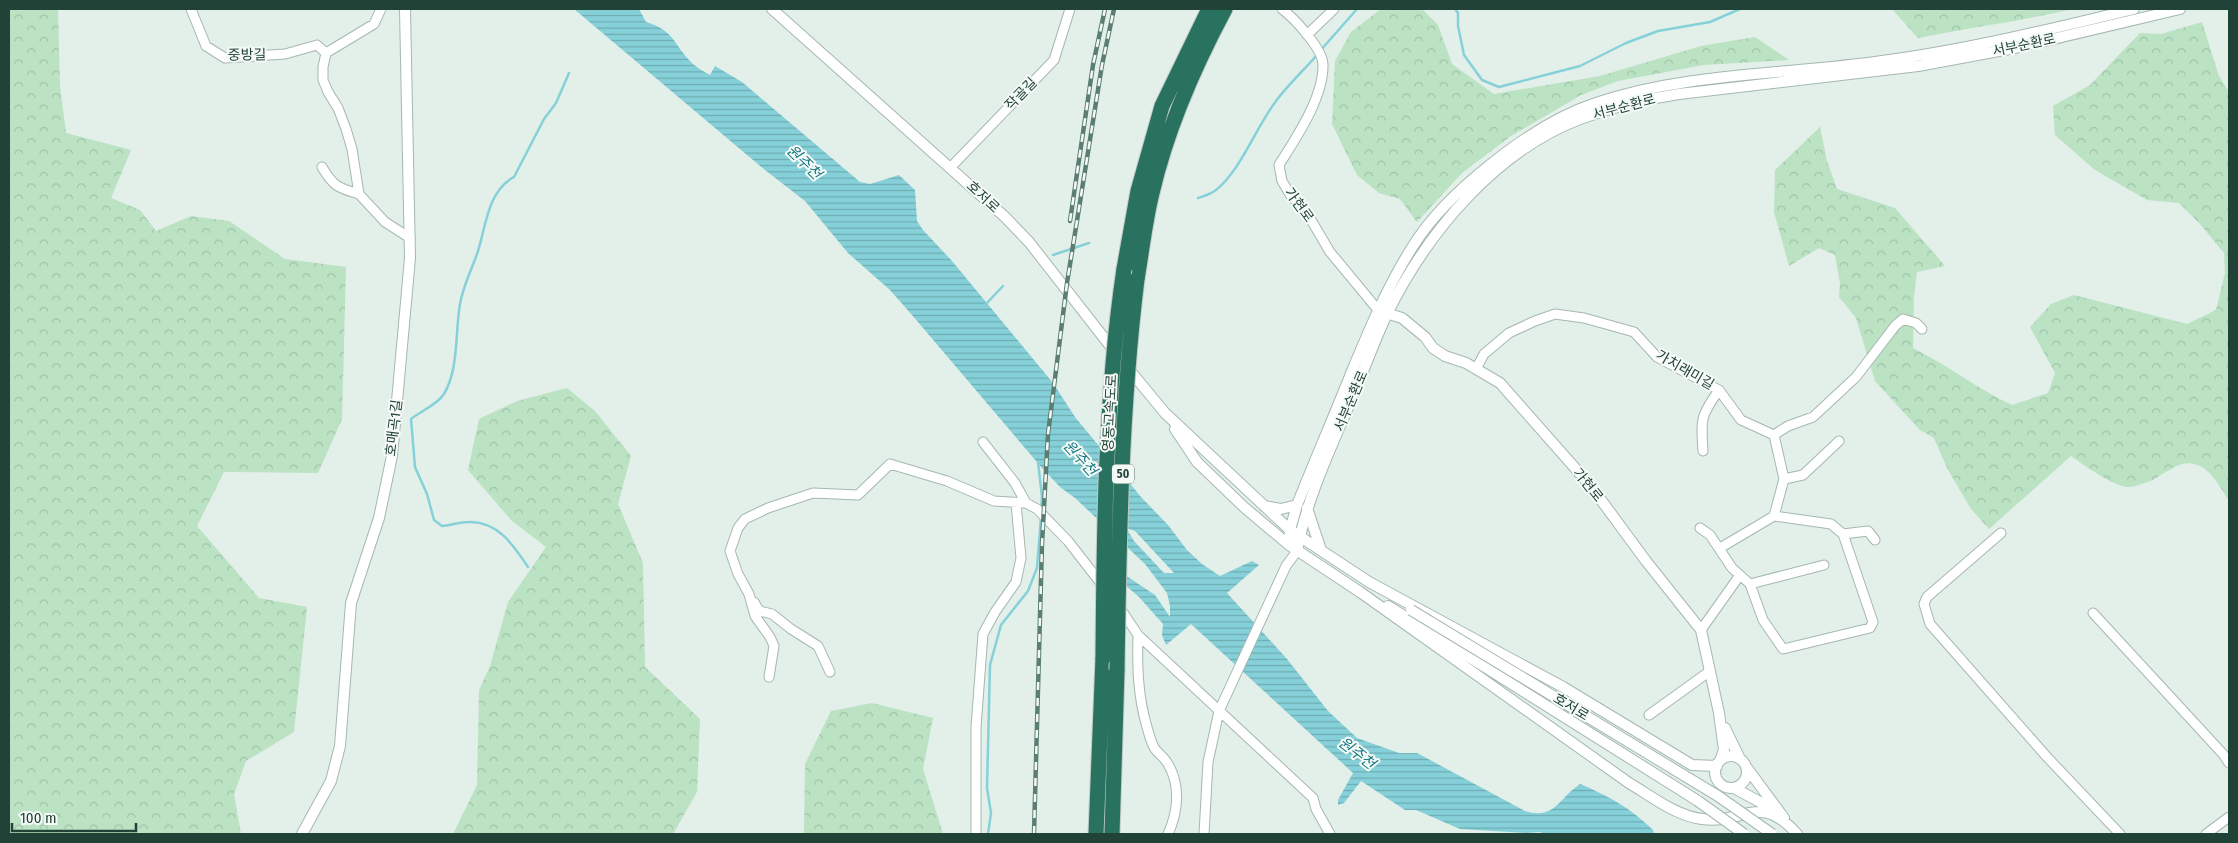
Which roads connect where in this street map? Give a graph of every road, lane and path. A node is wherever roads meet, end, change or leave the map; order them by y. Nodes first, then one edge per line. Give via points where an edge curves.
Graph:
1 (192, 9) edge
2 (381, 9) edge
3 (405, 9) edge
4 (772, 9) edge
5 (1070, 9) edge
6 (1209, 9) edge
7 (1225, 9) edge
8 (1282, 9) edge
9 (1334, 9) edge
10 (2134, 9) edge
11 (2180, 9) edge
12 (1310, 39) junction
13 (326, 53) junction
14 (322, 167) dead end
15 (951, 167) junction
16 (359, 194) junction
17 (410, 238) junction
18 (1383, 312) junction
19 (1922, 329) dead end
20 (1476, 369) junction
21 (1719, 390) junction
22 (1165, 413) junction
23 (1774, 435) junction
24 (1839, 441) dead end
25 (983, 442) dead end
26 (1703, 451) dead end
27 (1784, 480) junction
28 (1016, 503) junction
29 (1026, 503) junction
30 (1263, 506) junction
31 (1302, 506) junction
32 (1774, 516) junction
33 (1700, 528) dead end
34 (1290, 530) junction
35 (2001, 533) dead end
36 (1843, 534) junction
37 (1300, 536) junction
38 (1875, 540) dead end
39 (1293, 548) junction
40 (1720, 548) junction
41 (1321, 550) junction
42 (1824, 565) dead end
43 (1740, 575) junction
44 (1750, 584) junction
45 (749, 594) junction
46 (1404, 611) junction
47 (2092, 613) dead end
48 (1701, 630) junction
49 (1138, 635) junction
50 (1710, 671) junction
51 (830, 672) dead end
52 (769, 677) dead end
53 (1219, 711) junction
54 (1719, 713) junction
55 (1649, 715) dead end
56 (1740, 759) junction
57 (1718, 763) junction
58 (2229, 763) edge
59 (1747, 768) junction
60 (1734, 788) junction
61 (1771, 813) junction
62 (2229, 817) edge
63 (1794, 830) edge
64 (302, 834) edge
65 (976, 834) edge
66 (1096, 834) edge
67 (1112, 834) edge
68 (1168, 834) edge
69 (1204, 834) edge
70 (1330, 834) edge
71 (1744, 834) edge
72 (1772, 834) edge
73 (2120, 834) edge
74 (2206, 834) edge

1 - 13 street, 중방길 via 206,46 225,58 285,54 317,45
2 - 13 street via 374,24
3 - 17 street, 호매곡1길
4 - 15 street, 호저로
5 - 15 street, 작골길 via 1054,60
6 - 66 highway, 영동고속도로 / 50, bridge via 1162,106 1138,191 1124,269 1110,429
7 - 67 highway, 영동고속도로 / 50, bridge via 1177,109 1152,192 1138,279 1129,356 1121,522
8 - 12 street, 가현로
9 - 12 street
10 - 18 street, 서부순환로 via 1917,56 1851,66 1714,78 1596,103 1546,126 1521,142 1448,202 1414,245
11 - 18 street, 서부순환로 via 2016,48 1918,66 1679,94 1647,99 1578,119 1505,162 1455,208
12 - 18 street, 가현로 via 1323,65 1315,101 1279,165 1282,181 1304,208 1330,252
13 - 16 street via 323,80 346,129
14 - 16 street via 338,188
15 - 22 street, 호저로 via 1029,242
16 - 17 street via 385,222
17 - 64 street, 호매곡1길 via 392,456 379,518 351,603 340,746 331,781
18 - 20 street, 가현로 via 1402,318 1445,356
18 - 31 street, 서부순환로
19 - 23 street via 1916,323 1903,319 1856,377 1813,417
20 - 21 street, 가치래미길 via 1484,354 1508,333 1555,314 1584,318 1634,332 1657,357
20 - 48 street, 가현로 via 1500,383 1590,485
21 - 23 street, 가치래미길 via 1741,420
21 - 26 street via 1704,412 1701,426
22 - 30 street, 호저로
22 - 39 street, 호저로 via 1197,462
23 - 27 street
24 - 27 street via 1803,475
25 - 29 street
27 - 32 street
28 - 29 street
28 - 45 street via 994,501 947,481 890,464 858,495 813,493 745,519 738,528 730,551
28 - 65 street via 1021,558 1016,582 983,634 976,727
29 - 49 street via 1038,509 1068,540
30 - 31 street via 1281,509
30 - 34 street, 호저로
31 - 34 street, 서부순환로
31 - 37 street, 서부순환로
31 - 41 street
32 - 36 street via 1831,524
32 - 40 street
33 - 40 street
34 - 37 street, 호저로
34 - 39 street, 서부순환로
35 - 73 street via 1927,597 1924,604 1930,624 2046,757
36 - 38 street via 1868,531
36 - 44 street via 1873,622 1870,628 1783,648 1763,620
37 - 39 street, 서부순환로
37 - 41 street, 호저로
39 - 46 street, 호저로 via 1360,592
39 - 53 street
40 - 43 street
41 - 46 street, 호저로
42 - 44 street
43 - 44 street
43 - 48 street
45 - 51 street via 759,611 772,614 818,646
45 - 52 street via 755,616 774,646
46 - 57 street via 1563,688 1692,765
46 - 61 street via 1630,783 1672,808 1702,819 1728,818 1753,811
46 - 71 street, 호저로, bridge
46 - 72 street, 호저로, bridge via 1718,796
47 - 58 street
48 - 50 street, 가현로
49 - 53 street
49 - 68 street via 1137,671 1146,727 1154,747 1168,764 1175,785 1177,804
50 - 54 street, 가현로
50 - 55 street
53 - 69 street via 1208,762
53 - 70 street via 1313,798
54 - 56 street
54 - 57 street via 1724,750
56 - 57 street via 1730,756
56 - 59 street
57 - 60 street via 1717,780 1724,787
59 - 60 street via 1743,784
59 - 63 street
60 - 61 street via 1760,802
61 - 63 street
62 - 74 street

